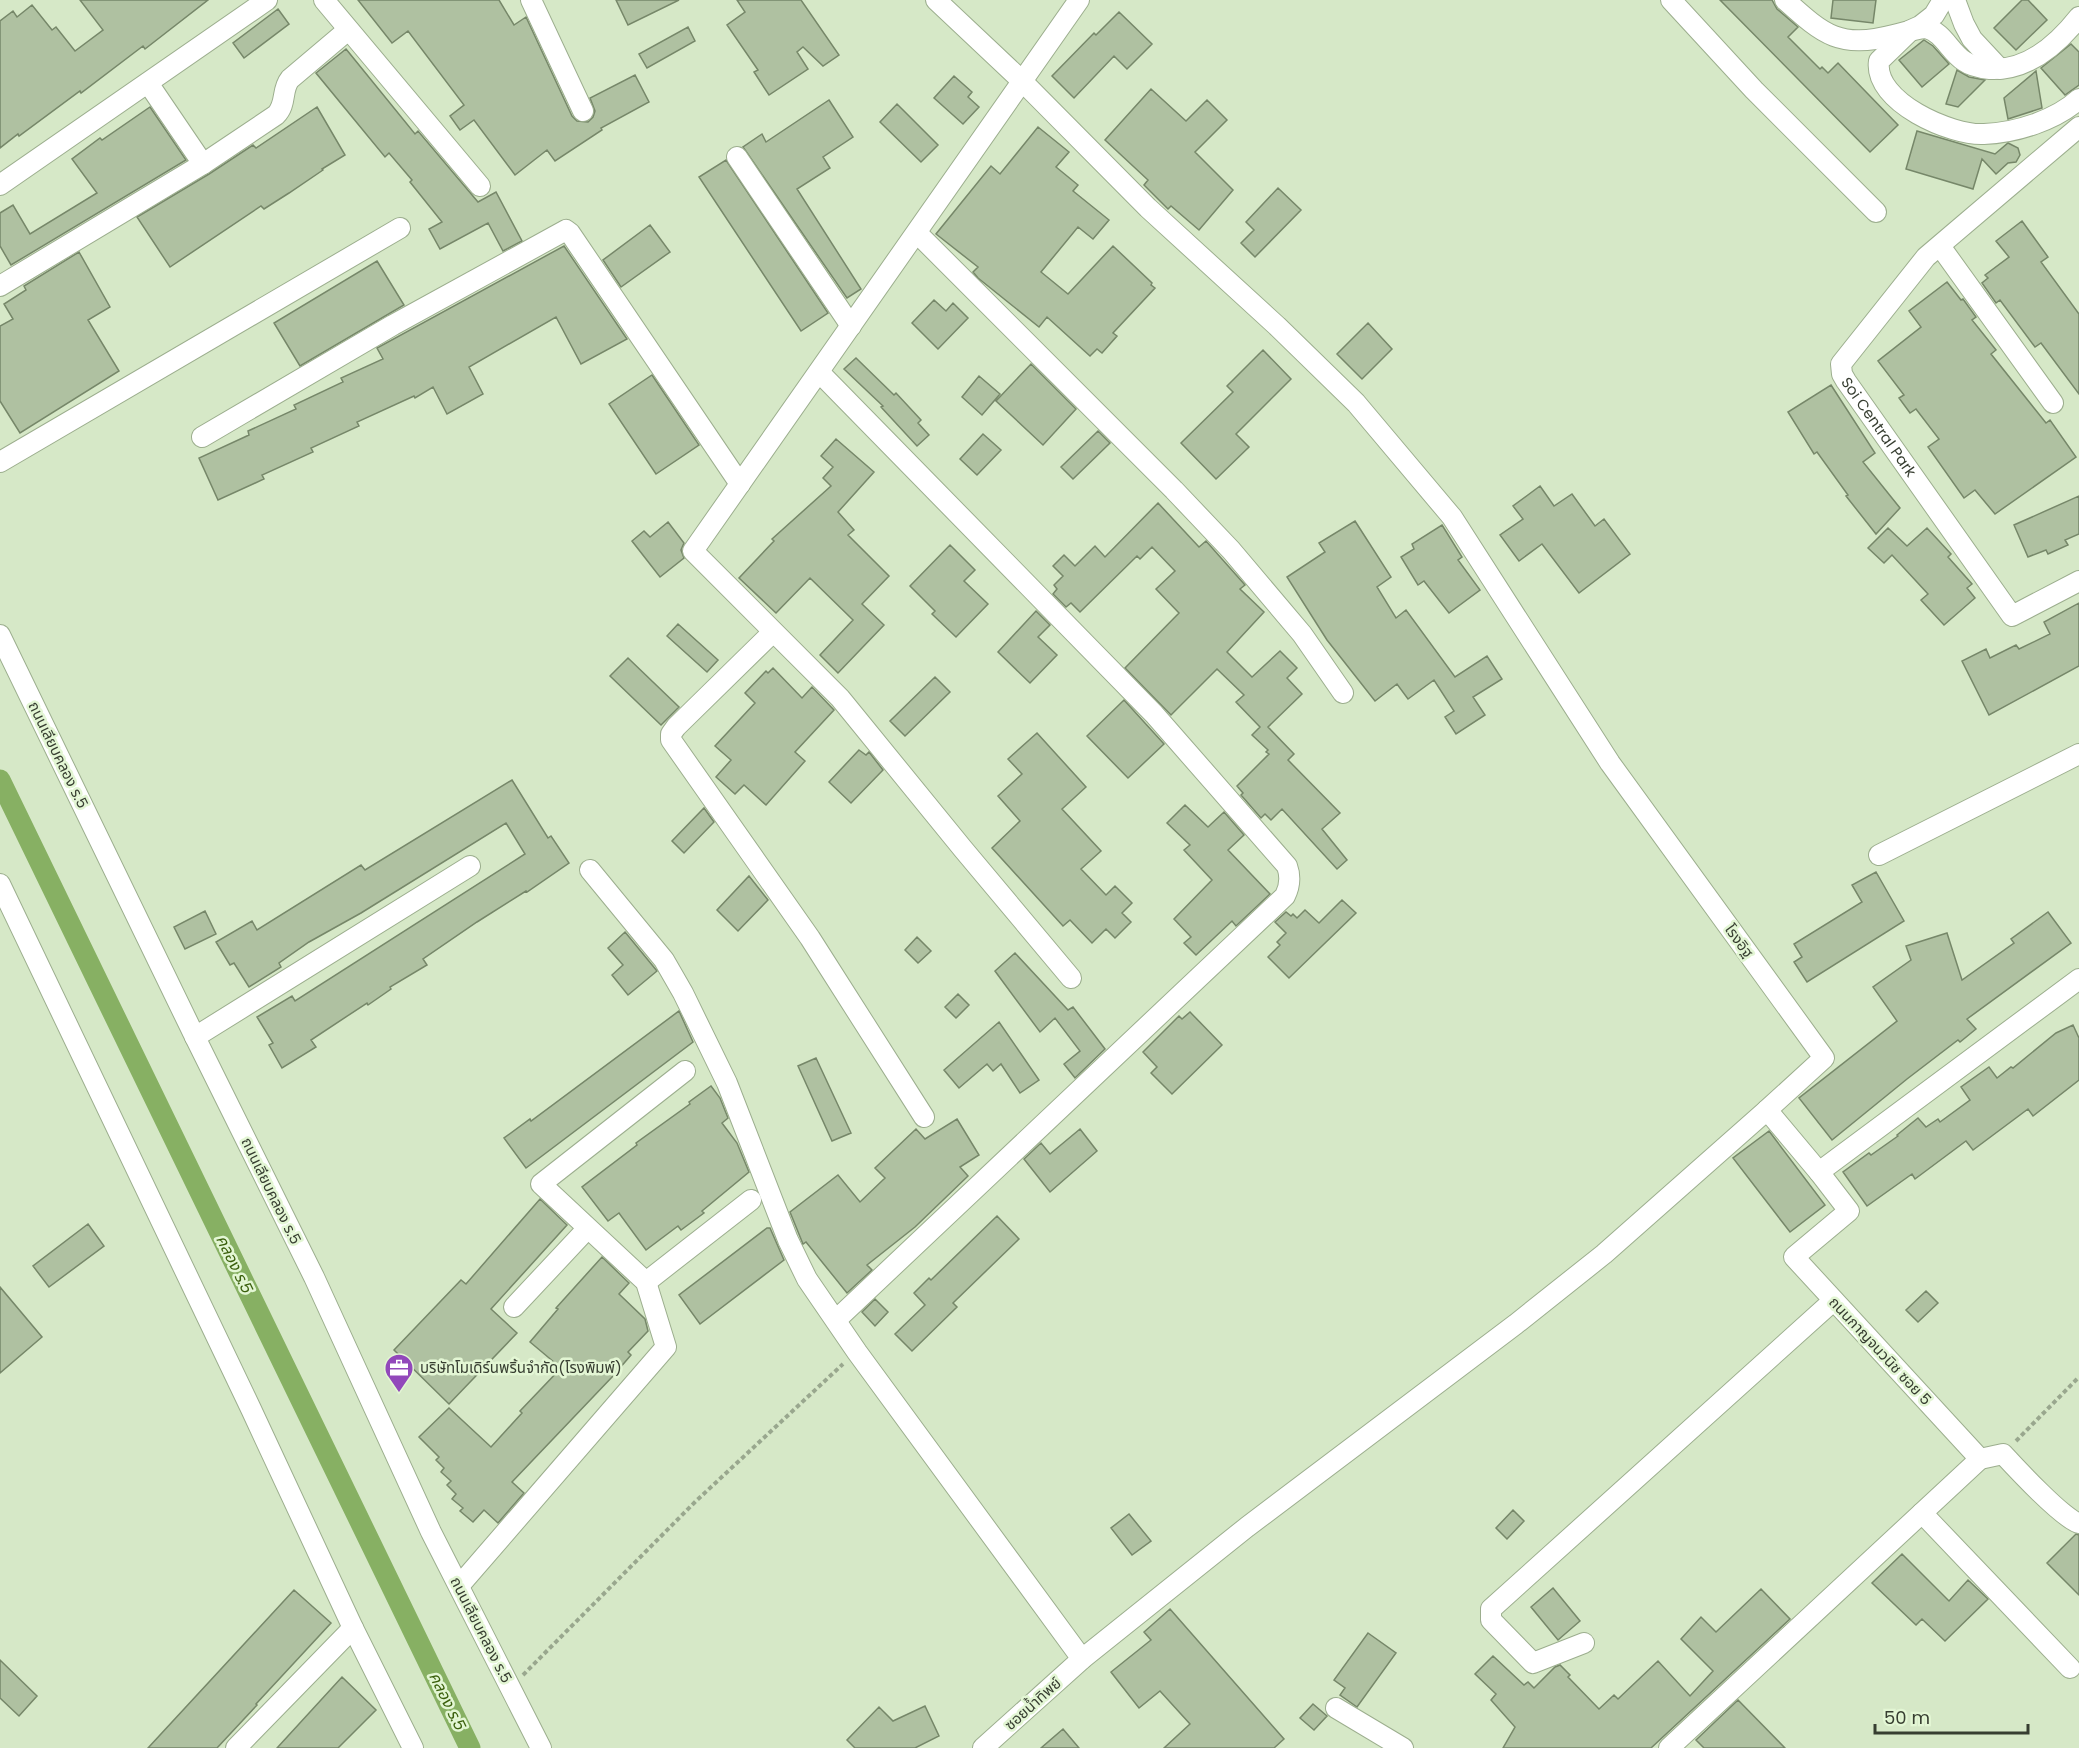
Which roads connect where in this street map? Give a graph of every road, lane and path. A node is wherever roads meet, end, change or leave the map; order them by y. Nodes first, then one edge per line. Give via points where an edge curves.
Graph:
1 (267, 0) edge
2 (324, 0) edge
3 (531, 0) edge
4 (936, 0) edge
5 (1079, 0) edge
6 (1671, 0) edge
7 (1785, 0) edge
8 (1943, 0) edge
9 (1955, 0) edge
10 (2079, 17) edge
11 (348, 30) junction
12 (1911, 30) junction
13 (2000, 69) junction
14 (1022, 81) junction
15 (147, 83) junction
16 (2079, 99) edge
17 (584, 111) dead end
18 (2079, 127) edge
19 (737, 157) dead end
20 (204, 164) junction
21 (0, 185) edge
22 (480, 186) dead end
23 (1876, 212) dead end
24 (400, 228) dead end
25 (917, 233) junction
26 (1940, 246) junction
27 (0, 286) edge
28 (851, 326) junction
29 (819, 372) junction
30 (2053, 403) dead end
31 (202, 437) dead end
32 (0, 462) edge
33 (740, 484) junction
34 (2079, 581) edge
35 (773, 632) junction
36 (0, 635) edge
37 (1343, 693) dead end
38 (2079, 754) edge
39 (1879, 855) dead end
40 (470, 866) dead end
41 (590, 870) dead end
42 (0, 884) edge
43 (1071, 978) dead end
44 (2079, 979) edge
45 (195, 1037) junction
46 (685, 1071) dead end
47 (1767, 1110) junction
48 (924, 1117) dead end
49 (1819, 1172) junction
50 (751, 1200) dead end
51 (587, 1229) junction
52 (646, 1282) junction
53 (1833, 1301) junction
54 (514, 1307) dead end
55 (836, 1320) junction
56 (857, 1352) junction
57 (2079, 1377) edge
58 (2003, 1454) junction
59 (1980, 1460) junction
60 (1922, 1513) junction
61 (2079, 1523) edge
62 (459, 1586) junction
63 (352, 1628) junction
64 (1584, 1643) dead end
65 (1082, 1659) junction
66 (2070, 1668) dead end
67 (511, 1688) junction
68 (1336, 1708) dead end
69 (236, 1748) edge
70 (413, 1748) edge
71 (541, 1748) edge
72 (983, 1748) edge
73 (1403, 1748) edge
74 (1669, 1748) edge

1 - 15 street
2 - 11 street
3 - 17 street
4 - 14 street
5 - 14 street
6 - 23 street
7 - 12 street via 1824,33 1844,40 1870,40
8 - 12 street via 1926,22
9 - 13 street via 1972,39
10 - 13 street via 2038,56 2018,67
11 - 20 street via 290,79 283,106 276,115
11 - 22 street
12 - 13 street via 1930,29 1966,62
12 - 16 street via 1880,60 1881,79 1900,102 1950,129 1971,134 2022,128
14 - 25 street
14 - 47 street, โรงอิฐ via 1140,200 1356,403 1452,517 1610,763 1824,1058
15 - 20 street
15 - 21 street
18 - 26 street, Soi Central Park
19 - 28 street
20 - 27 street
24 - 32 street
25 - 28 street
25 - 37 street via 1231,550 1302,634
26 - 30 street
26 - 34 street, Soi Central Park via 1926,257 1851,350 1841,364 1842,374 2012,615
28 - 29 street
29 - 33 street
29 - 55 street via 1154,714 1287,867 1290,880 1286,896
31 - 33 street via 566,230
33 - 35 street via 693,550
35 - 43 street via 859,721
35 - 48 street via 676,727 671,740 810,938
36 - 45 street, ถนนเลียบคลอง ร.5
38 - 39 street
40 - 45 street
41 - 55 street via 664,960 683,993 727,1083 788,1240 807,1279
42 - 63 street
44 - 49 street
45 - 62 street, ถนนเลียบคลอง ร.5 via 314,1277
46 - 51 street via 541,1184
47 - 49 street
47 - 65 street, ซอยน้ำทิพย์ via 1604,1254 1247,1527
49 - 53 street, ถนนกาญจนวนิช ซอย 5 via 1849,1211 1794,1257
50 - 52 street
51 - 52 street
51 - 54 street
52 - 62 street via 666,1347
53 - 59 street, ถนนกาญจนวนิช ซอย 5
53 - 64 street via 1491,1610 1491,1620 1533,1663
55 - 56 street
56 - 65 street
56 - 67 path via 694,1502
57 - 58 path
58 - 59 street
58 - 61 street via 2056,1507
59 - 60 street
60 - 66 street
60 - 74 street
62 - 67 street, ถนนเลียบคลอง ร.5
63 - 69 street
63 - 70 street
65 - 72 street, ซอยน้ำทิพย์
67 - 71 street, ถนนเลียบคลอง ร.5
68 - 73 street

